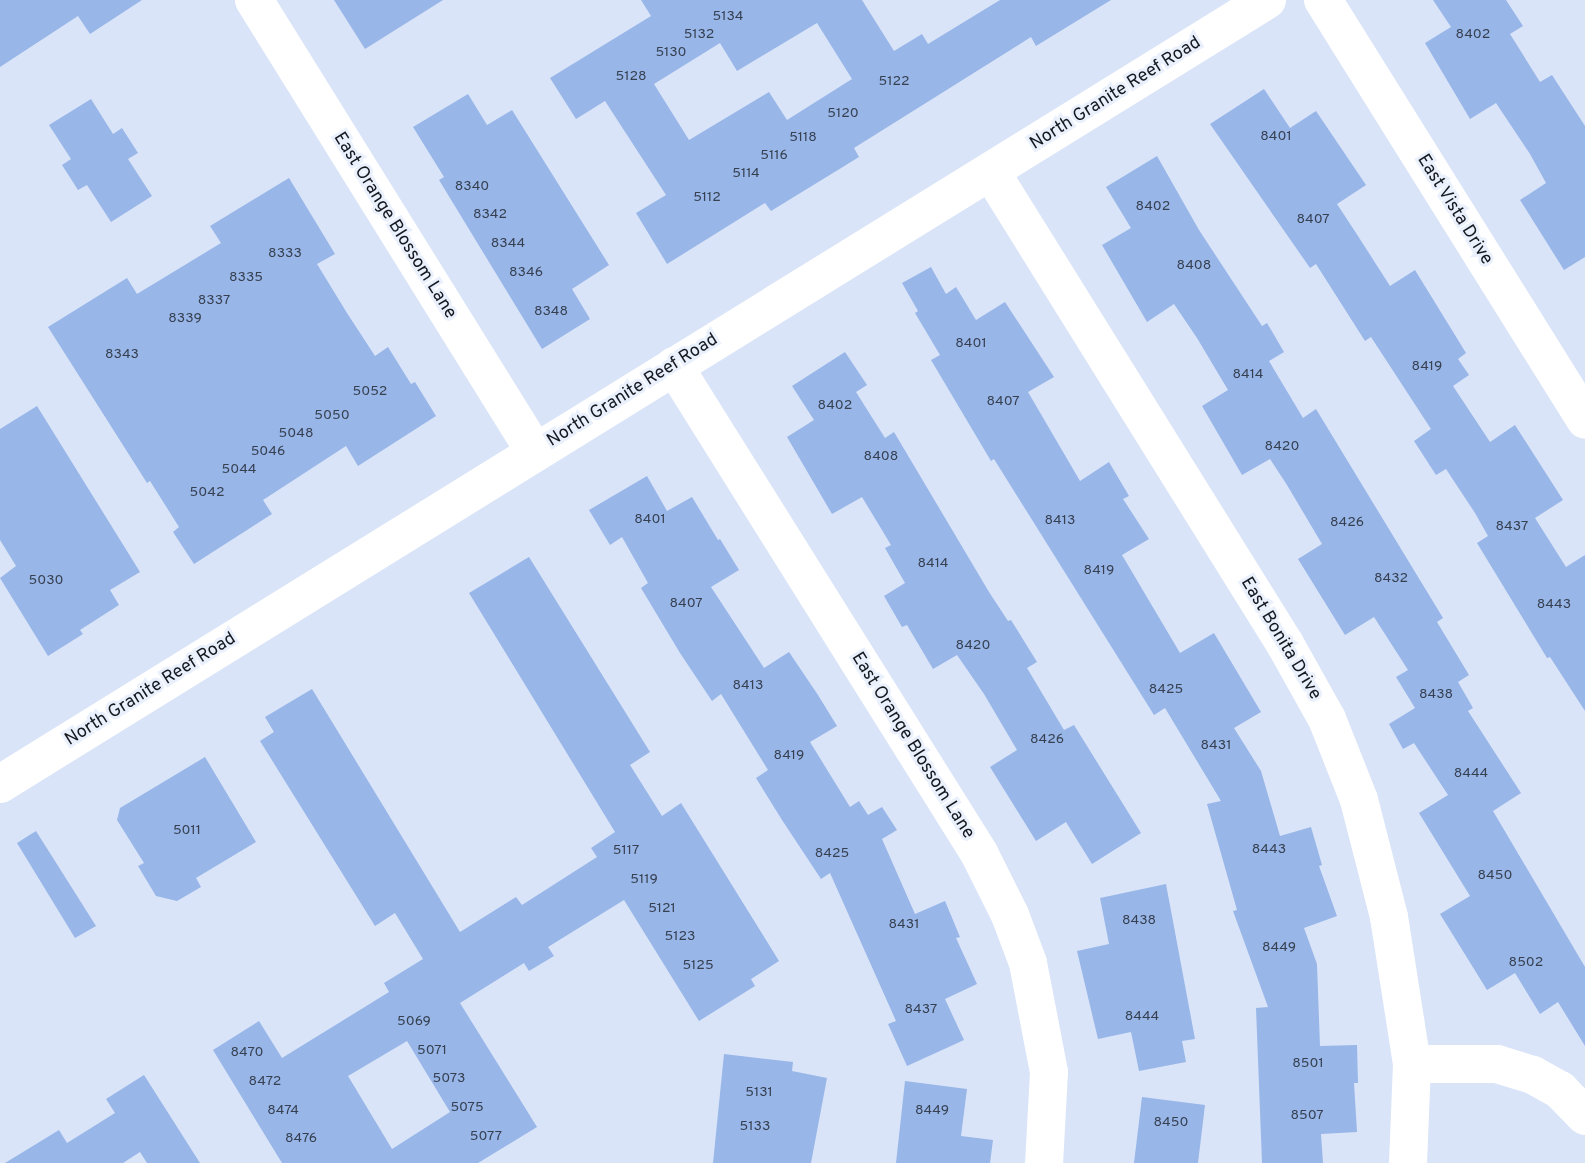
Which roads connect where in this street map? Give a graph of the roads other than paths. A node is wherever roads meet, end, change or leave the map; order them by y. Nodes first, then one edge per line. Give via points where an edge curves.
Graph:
1 (254, 0) edge
2 (1267, 0) edge
3 (1323, 0) edge
4 (991, 172) junction
5 (674, 366) junction
6 (1585, 420) edge
7 (535, 452) junction
8 (0, 784) edge
9 (1412, 1064) junction
10 (1585, 1116) edge
11 (1044, 1163) edge
12 (1408, 1163) edge

1 - 7 street, East Orange Blossom Lane
2 - 4 street, North Granite Reef Road
3 - 6 street, East Vista Drive
4 - 5 street, North Granite Reef Road
4 - 9 street, East Bonita Drive via 1327,719 1359,800 1390,917
5 - 7 street, North Granite Reef Road
5 - 11 street, East Orange Blossom Lane via 979,853 1010,915 1028,963 1049,1072
7 - 8 street, North Granite Reef Road
9 - 10 street via 1497,1064 1560,1090
9 - 12 street, East Bonita Drive

